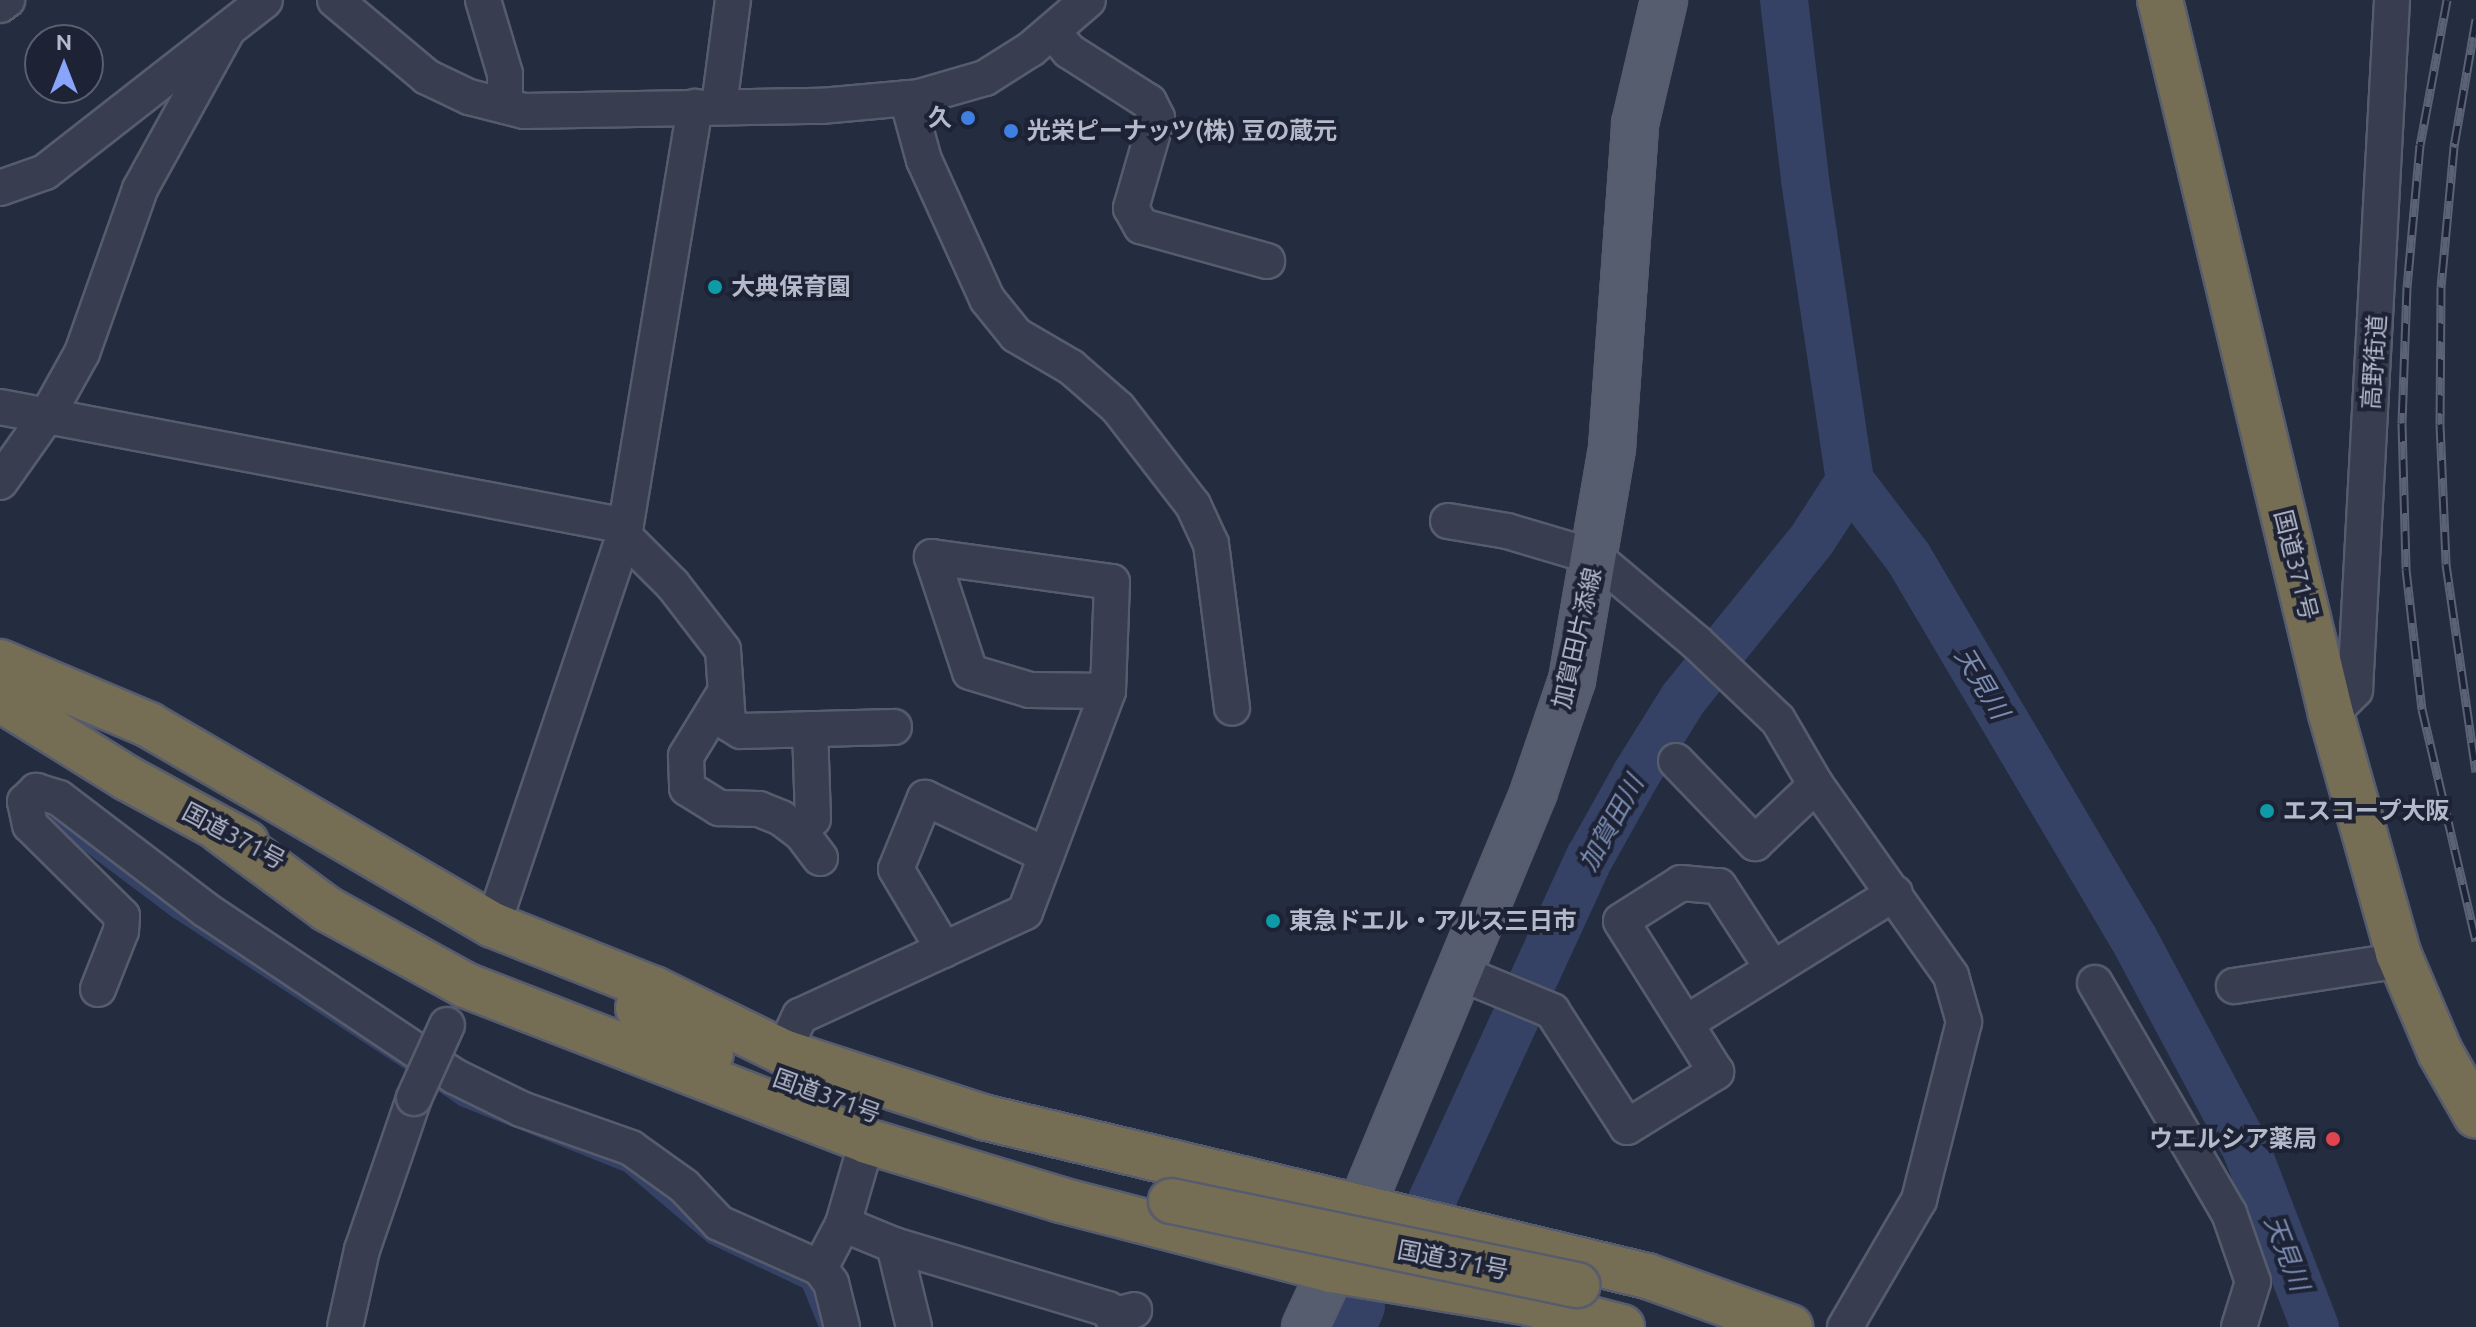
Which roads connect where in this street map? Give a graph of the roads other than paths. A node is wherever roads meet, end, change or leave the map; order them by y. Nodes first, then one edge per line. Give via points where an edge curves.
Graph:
1 (7, 0) edge
2 (265, 0) edge
3 (335, 0) edge
4 (483, 0) edge
5 (733, 0) edge
6 (1088, 0) edge
7 (1664, 0) edge
8 (2160, 0) edge
9 (2392, 0) edge
10 (0, 5) edge
11 (1053, 32) junction
12 (226, 33) junction
13 (907, 98) junction
14 (505, 106) junction
15 (707, 106) junction
16 (0, 188) edge
17 (1267, 261) dead end
18 (0, 407) edge
19 (48, 414) junction
20 (0, 482) edge
21 (1448, 521) dead end
22 (625, 531) junction
23 (1595, 557) junction
24 (0, 662) edge
25 (1108, 691) junction
26 (724, 694) junction
27 (0, 697) edge
28 (1232, 708) dead end
29 (2331, 714) junction
30 (894, 727) dead end
31 (810, 729) junction
32 (11, 739) edge
33 (1676, 761) dead end
34 (127, 778) junction
35 (1816, 785) junction
36 (813, 819) dead end
37 (220, 830) junction
38 (1046, 855) junction
39 (820, 858) dead end
40 (427, 891) junction
41 (1895, 893) junction
42 (327, 909) junction
43 (508, 932) junction
44 (944, 950) junction
45 (2401, 960) junction
46 (1773, 969) junction
47 (1469, 976) junction
48 (2095, 983) dead end
49 (465, 985) junction
50 (2234, 986) dead end
51 (98, 989) dead end
52 (1686, 1023) junction
53 (783, 1052) junction
54 (711, 1054) junction
55 (2476, 1115) edge
56 (867, 1141) junction
57 (1362, 1205) junction
58 (843, 1224) junction
59 (894, 1245) junction
60 (820, 1268) junction
61 (1332, 1270) junction
62 (1118, 1317) edge
63 (345, 1327) edge
64 (842, 1327) edge
65 (914, 1327) edge
66 (1305, 1327) edge
67 (1622, 1327) edge
68 (1716, 1327) edge
69 (1790, 1327) edge
70 (1845, 1327) edge
71 (2239, 1327) edge

1 - 10 street
2 - 12 street
3 - 14 street via 427,77 469,97
4 - 14 street via 505,74
5 - 15 street
6 - 11 street
7 - 23 main road, 加賀田片添線 via 1635,124 1612,448
8 - 29 highway, 国道371号
9 - 29 street, 高野街道 via 2355,690
11 - 13 street via 985,78
11 - 17 street via 1069,51 1149,102 1157,118 1131,208 1141,226
12 - 16 street via 45,172
12 - 19 street via 140,189 82,353
13 - 15 street via 821,106
13 - 28 street via 924,160 987,299 1016,335 1071,367 1118,408 1193,505 1211,544
14 - 15 street via 524,111
15 - 22 street
18 - 19 street
19 - 20 street
19 - 22 street
21 - 23 street via 1507,531
22 - 26 street via 723,650
22 - 43 street
23 - 35 street via 1778,720
23 - 47 main road, 加賀田片添線 via 1572,680
24 - 40 highway via 149,725
25 - 25 street via 1112,582 932,557 970,672 1030,690
25 - 38 street
26 - 31 street via 728,723 741,731
26 - 39 street via 686,756 687,788 719,808 759,809 781,818
27 - 34 highway, 国道371号
27 - 40 highway via 85,721 289,829
29 - 45 highway, 国道371号
30 - 31 street
31 - 36 street
32 - 34 highway
32 - 42 highway
33 - 35 street via 1755,843
34 - 37 highway, 国道371号
35 - 41 street
37 - 42 highway
37 - 54 highway, 国道371号 via 441,941
38 - 44 street via 1025,912
38 - 44 street via 925,798 896,869
40 - 43 highway
41 - 46 street
41 - 70 street via 1951,976 1964,1022 1919,1200
42 - 49 highway
43 - 53 highway via 654,989
43 - 54 highway
44 - 53 street via 800,1016
45 - 50 street
45 - 55 highway, 国道371号 via 2440,1052
46 - 52 street
46 - 52 street via 1719,886 1681,883 1621,921
47 - 52 street via 1545,1006 1627,1127 1716,1072
47 - 57 main road, 加賀田片添線
48 - 71 street via 2229,1213 2253,1282
49 - 56 highway
49 - 63 street, bridge via 414,1098 362,1250
51 - 60 street via 122,916 30,825 25,802 36,791 59,798 206,910 454,1076 521,1109 631,1148 684,1186 719,1223
53 - 57 highway via 983,1117 1222,1177
54 - 68 highway, 国道371号, bridge via 956,1141 1171,1201 1577,1285
56 - 58 street
56 - 61 highway via 1061,1200
57 - 61 main road, 加賀田片添線
57 - 69 highway via 1647,1276
58 - 59 street
58 - 60 street
59 - 62 street via 1108,1309
59 - 65 street
60 - 64 street via 831,1283
61 - 66 main road, 加賀田片添線
61 - 67 highway via 1529,1303

